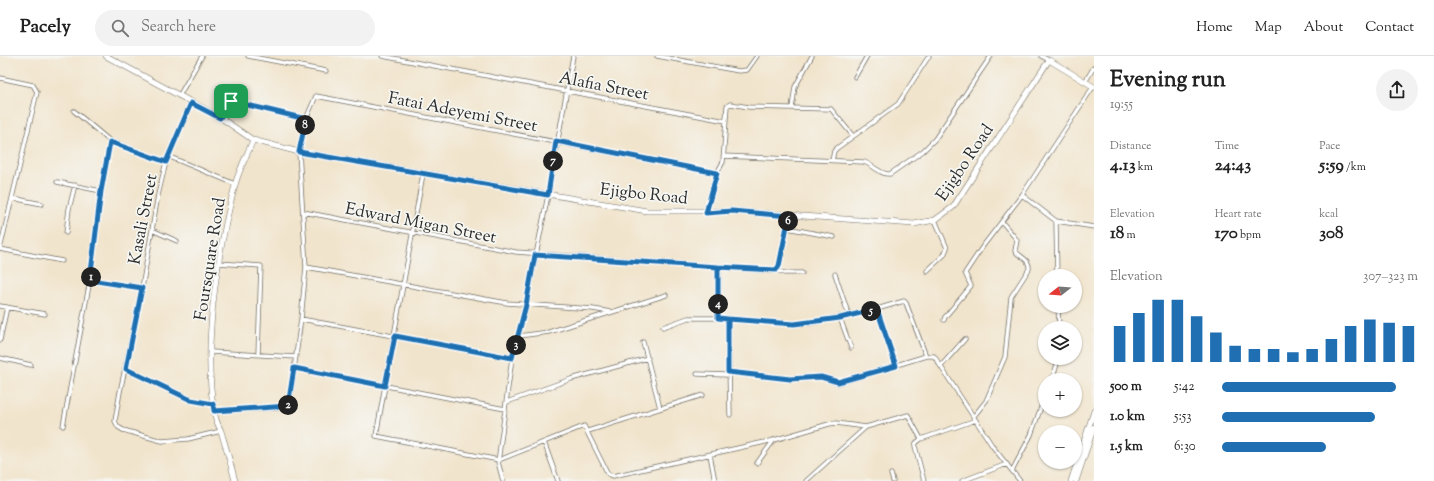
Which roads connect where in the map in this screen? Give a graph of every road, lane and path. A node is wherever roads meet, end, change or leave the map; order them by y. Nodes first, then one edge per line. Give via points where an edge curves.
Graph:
1 (106, 56) edge
2 (202, 56) edge
3 (248, 56) edge
4 (382, 56) edge
5 (573, 56) edge
6 (657, 56) edge
7 (757, 56) edge
8 (812, 56) edge
9 (867, 56) edge
10 (929, 56) edge
11 (991, 56) edge
12 (1041, 56) edge
13 (1048, 60) junction
14 (1094, 67) edge
15 (326, 71) dead end
16 (855, 77) dead end
17 (0, 78) edge
18 (1085, 82) junction
19 (1093, 87) edge
20 (566, 92) junction
21 (179, 96) junction
22 (191, 103) junction
23 (792, 108) junction
24 (74, 111) dead end
25 (220, 118) junction
26 (306, 119) junction
27 (726, 121) junction
28 (853, 136) junction
29 (253, 140) junction
30 (556, 141) junction
31 (110, 142) junction
32 (299, 152) junction
33 (723, 156) junction
34 (170, 157) junction
35 (832, 161) junction
36 (166, 162) junction
37 (717, 173) junction
38 (423, 174) junction
39 (57, 182) dead end
40 (235, 184) junction
41 (75, 185) junction
42 (101, 191) junction
43 (548, 195) junction
44 (1022, 195) junction
45 (12, 198) junction
46 (42, 204) dead end
47 (303, 212) junction
48 (706, 213) junction
49 (789, 216) junction
50 (935, 220) junction
51 (1002, 222) junction
52 (1056, 222) junction
53 (1094, 227) edge
54 (787, 228) junction
55 (152, 230) junction
56 (66, 233) dead end
57 (413, 234) junction
58 (834, 237) dead end
59 (177, 241) dead end
60 (0, 249) edge
61 (535, 255) junction
62 (62, 261) dead end
63 (219, 263) junction
64 (306, 267) junction
65 (718, 267) junction
66 (1057, 269) edge
67 (776, 270) junction
68 (927, 271) dead end
69 (802, 273) dead end
70 (835, 274) dead end
71 (90, 280) junction
72 (404, 285) junction
73 (142, 288) junction
74 (666, 295) dead end
75 (526, 305) junction
76 (0, 306) edge
77 (7, 307) junction
78 (877, 309) junction
79 (611, 312) junction
80 (45, 314) dead end
81 (849, 316) junction
82 (718, 318) junction
83 (840, 318) junction
84 (301, 319) junction
85 (728, 319) junction
86 (944, 320) dead end
87 (663, 327) dead end
88 (395, 336) junction
89 (518, 336) junction
90 (965, 339) dead end
91 (0, 340) edge
92 (643, 342) dead end
93 (851, 348) dead end
94 (211, 352) junction
95 (258, 354) junction
96 (926, 356) junction
97 (296, 357) junction
98 (0, 358) edge
99 (512, 358) junction
100 (648, 358) junction
101 (31, 365) dead end
102 (896, 366) junction
103 (942, 366) junction
104 (294, 368) junction
105 (126, 369) junction
106 (728, 373) junction
107 (697, 374) dead end
108 (385, 386) junction
109 (703, 395) dead end
110 (507, 402) junction
111 (213, 404) junction
112 (660, 408) junction
113 (505, 409) junction
114 (214, 411) junction
115 (1094, 411) edge
116 (1038, 414) edge
117 (730, 415) dead end
118 (975, 418) junction
119 (63, 426) dead end
120 (866, 427) junction
121 (1094, 427) edge
122 (588, 431) junction
123 (221, 432) junction
124 (921, 439) junction
125 (774, 440) junction
126 (544, 442) junction
127 (710, 455) junction
128 (498, 460) junction
129 (757, 462) dead end
130 (1007, 464) junction
131 (1012, 471) junction
132 (891, 474) dead end
133 (235, 481) edge
134 (503, 481) edge
135 (558, 481) edge
136 (714, 481) edge
137 (806, 481) edge
138 (893, 481) edge
139 (924, 481) edge
140 (962, 481) edge
141 (1020, 481) edge
142 (1071, 481) edge
143 (1076, 481) edge

1 - 21 street, Ejigbo Road
2 - 21 street
3 - 15 street
4 - 20 street, Alafia Street
5 - 20 street
6 - 7 street via 739,71 747,70
8 - 23 street via 795,87
9 - 16 street
10 - 28 street via 898,104
11 - 35 street via 935,139 923,151 890,174 864,162
12 - 13 street
13 - 18 street
13 - 50 street, Ejigbo Road via 953,207
14 - 18 street
17 - 45 street via 33,85 37,92
18 - 19 street
19 - 44 street
20 - 27 street, Alafia Street
20 - 30 street
21 - 22 street, Ejigbo Road
22 - 25 street, Ejigbo Road
22 - 34 street, Kasali Street
23 - 27 street via 730,104 727,106
23 - 28 street via 831,109
24 - 31 street
25 - 26 street via 231,101
25 - 29 street, Ejigbo Road
26 - 30 street, Fatai Adeyemi Street via 316,96
26 - 32 street, Fatai Adeyemi Street
27 - 33 street
28 - 35 street via 834,151
29 - 32 street, Ejigbo Road
29 - 40 street, Foursquare Road
30 - 37 street, Fatai Adeyemi Street
30 - 43 street
31 - 36 street
31 - 42 street
32 - 38 street, Ejigbo Road
32 - 47 street, Fatai Adeyemi Street
33 - 35 street
33 - 37 street via 722,166
34 - 36 street, Kasali Street
34 - 40 street
36 - 55 street, Kasali Street
37 - 48 street
38 - 43 street, Ejigbo Road
38 - 57 street
39 - 41 street
40 - 63 street, Foursquare Road
41 - 42 street
41 - 56 street
42 - 71 street
43 - 48 street, Ejigbo Road via 647,211
43 - 61 street
44 - 51 street
44 - 52 street
45 - 46 street
45 - 60 street
47 - 57 street, Edward Migan Street
47 - 64 street, Fatai Adeyemi Street
48 - 49 street, Ejigbo Road via 732,211
49 - 50 street, Ejigbo Road via 914,224
49 - 54 street
50 - 68 street via 947,248 944,255
51 - 86 street via 964,273 971,286
51 - 118 street via 1017,240 1015,251 1028,261 1029,269 1011,297 1005,357 986,401
52 - 53 street
52 - 66 street
54 - 58 street
54 - 67 street
55 - 59 street
55 - 73 street, Kasali Street
57 - 61 street, Edward Migan Street
57 - 72 street
60 - 62 street
61 - 65 street, Edward Migan Street
61 - 75 street
63 - 94 street, Foursquare Road via 214,296
63 - 95 street via 261,266
64 - 72 street
64 - 84 street, Fatai Adeyemi Street
65 - 67 street, Edward Migan Street
65 - 82 street
67 - 69 street, Edward Migan Street via 784,273
70 - 81 street
71 - 73 street
71 - 119 street
72 - 75 street
72 - 88 street
73 - 105 street, Kasali Street
74 - 79 street
75 - 79 street
75 - 89 street
76 - 77 street
77 - 80 street
77 - 91 street
78 - 81 street
78 - 96 street via 905,301
78 - 102 street
79 - 89 street via 548,332
81 - 83 street
82 - 85 street
82 - 87 street via 688,318
83 - 85 street via 794,324
83 - 93 street
84 - 88 street
84 - 97 street, Fatai Adeyemi Street
85 - 106 street
88 - 99 street
88 - 108 street
89 - 99 street
90 - 103 street
92 - 100 street
94 - 95 street
94 - 111 street, Foursquare Road via 210,381
95 - 97 street
96 - 102 street
96 - 103 street via 934,356
97 - 104 street, Fatai Adeyemi Street
98 - 101 street
99 - 110 street
100 - 110 street via 571,379
100 - 112 street
102 - 106 street via 838,382 821,377 790,379
103 - 118 street
104 - 108 street
104 - 114 street, Fatai Adeyemi Street via 288,406
105 - 111 street via 191,400
105 - 123 street, Kasali Street via 118,406 118,427 162,441
106 - 107 street
106 - 117 street
108 - 113 street
108 - 128 street via 376,436
109 - 112 street
110 - 113 street
111 - 114 street, Foursquare Road
112 - 122 street
113 - 128 street
114 - 123 street, Foursquare Road
115 - 142 street
116 - 131 street
118 - 124 street
118 - 130 street
120 - 124 street via 908,415
120 - 125 street via 836,423
120 - 137 street
121 - 143 street
122 - 126 street via 582,427
122 - 127 street via 610,476
123 - 133 street, Foursquare Road
124 - 139 street via 915,446
125 - 127 street
125 - 129 street
126 - 128 street
126 - 135 street
127 - 136 street
128 - 134 street
130 - 131 street
130 - 140 street
131 - 141 street
132 - 138 street

